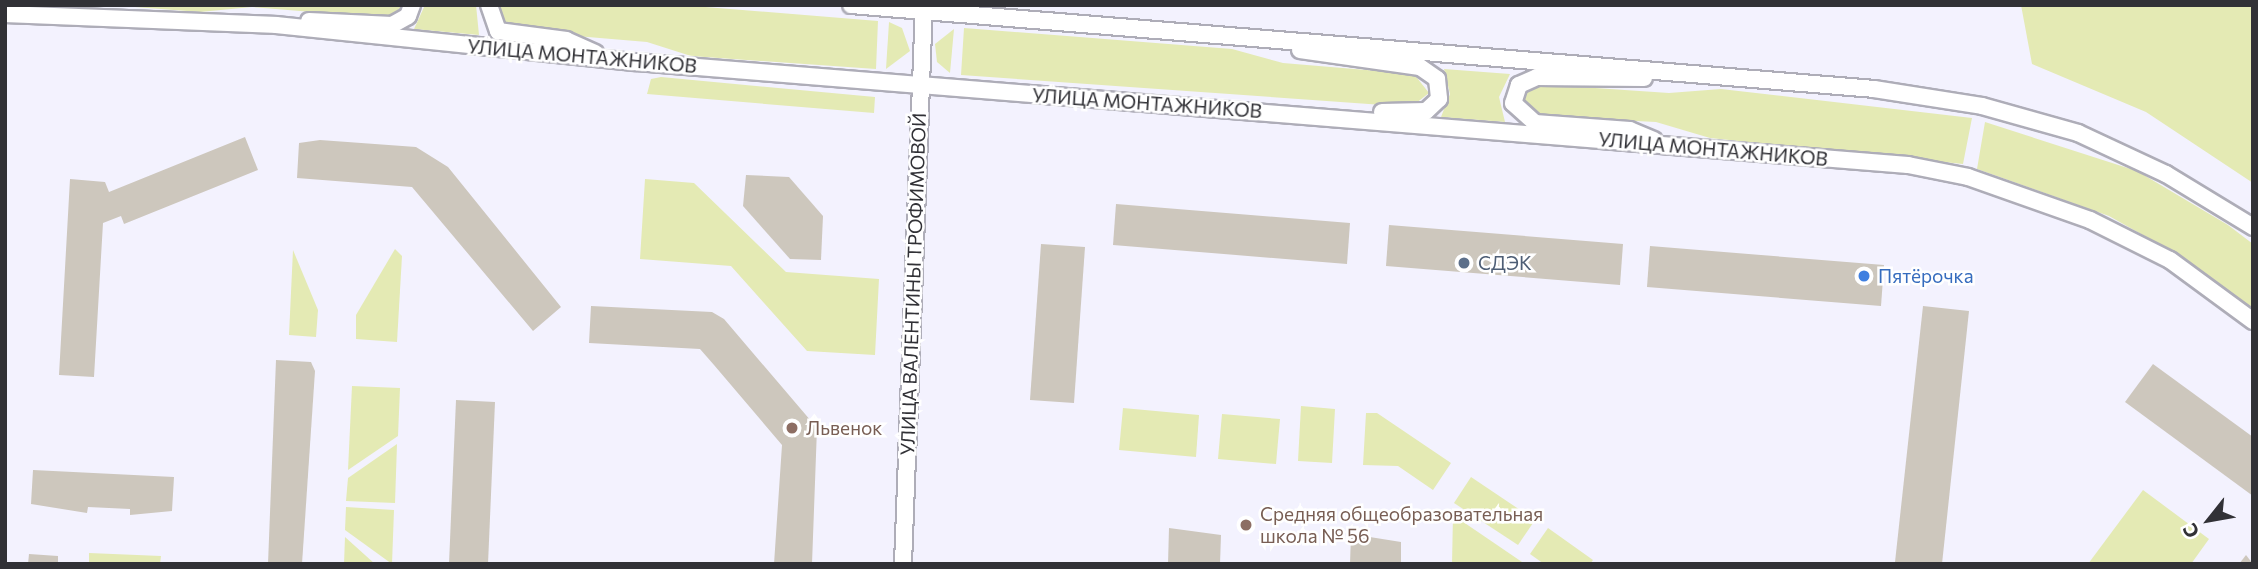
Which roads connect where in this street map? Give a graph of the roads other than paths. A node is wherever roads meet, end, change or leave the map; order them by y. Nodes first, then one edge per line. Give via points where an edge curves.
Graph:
1 (412, 5) edge
2 (489, 5) edge
3 (851, 5) edge
4 (924, 8) edge
5 (5, 14) edge
6 (276, 25) junction
7 (1265, 39) junction
8 (610, 60) junction
9 (1674, 74) junction
10 (921, 86) junction
11 (1299, 115) junction
12 (1667, 146) junction
13 (2253, 227) edge
14 (2253, 321) edge
15 (903, 564) edge

1 - 6 street via 408,16 392,24 317,19
2 - 8 street via 498,31 566,40
3 - 4 street
4 - 7 street
4 - 10 street, УЛИЦА ВАЛЕНТИНЫ ТРОФИМОВОЙ
5 - 6 street, УЛИЦА МОНТАЖНИКОВ
6 - 8 street, УЛИЦА МОНТАЖНИКОВ
7 - 9 street
7 - 11 street via 1321,56 1420,67 1440,89 1434,106 1416,113 1343,109
8 - 10 street, УЛИЦА МОНТАЖНИКОВ
9 - 12 street via 1628,81 1537,77 1514,93 1524,119 1630,130
9 - 13 street via 1874,89 1982,106 2078,133 2166,174
10 - 11 street, УЛИЦА МОНТАЖНИКОВ
10 - 15 street, УЛИЦА ВАЛЕНТИНЫ ТРОФИМОВОЙ
11 - 12 street, УЛИЦА МОНТАЖНИКОВ
12 - 14 street, УЛИЦА МОНТАЖНИКОВ via 1908,165 1968,177 2090,220 2170,260

